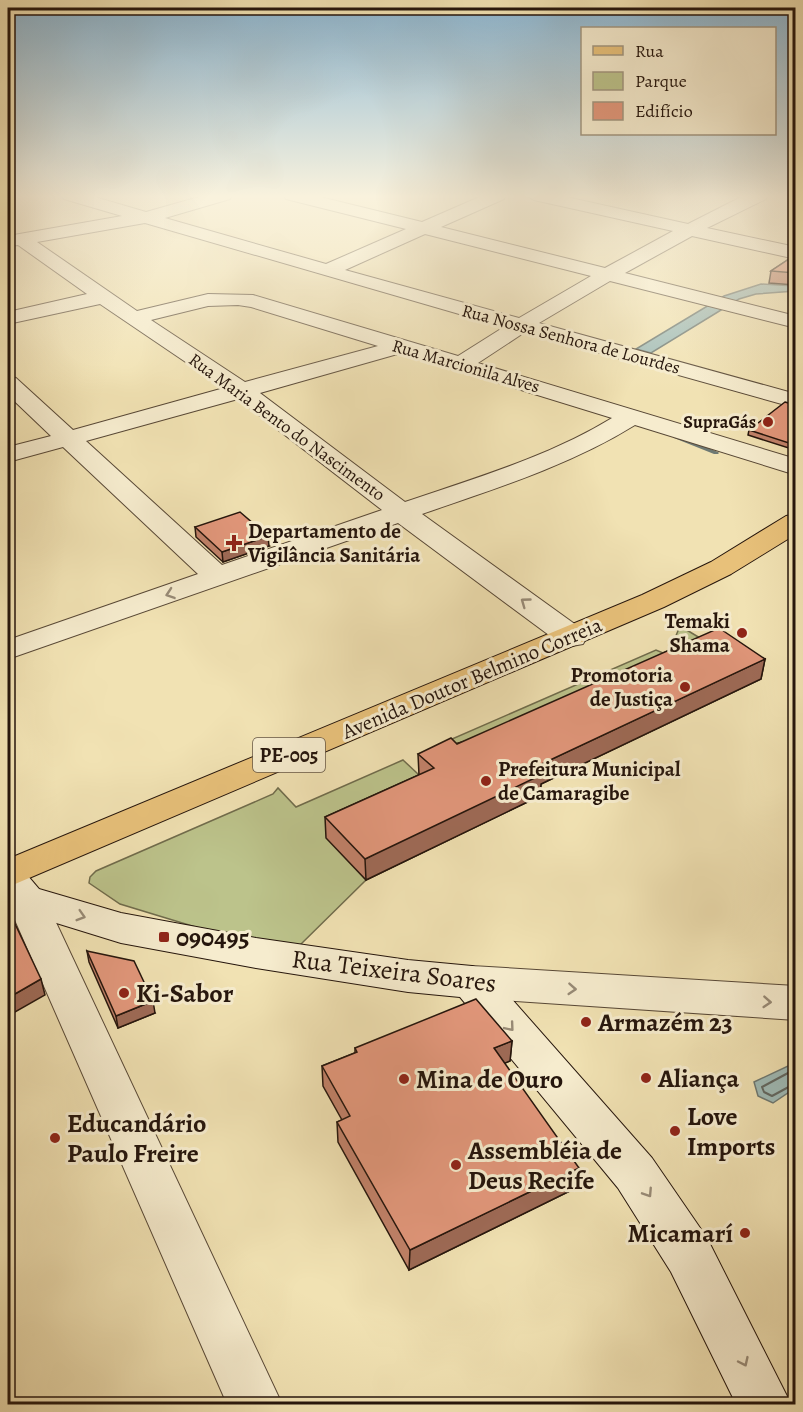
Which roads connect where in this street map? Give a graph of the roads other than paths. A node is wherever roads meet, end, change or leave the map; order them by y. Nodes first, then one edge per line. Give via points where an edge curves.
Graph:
1 (46, 261) edge
2 (293, 261) edge
3 (351, 261) edge
4 (557, 261) edge
5 (633, 261) edge
6 (327, 271) junction
7 (609, 274) junction
8 (102, 297) junction
9 (8, 318) edge
10 (134, 318) junction
11 (795, 322) edge
12 (519, 325) junction
13 (399, 347) junction
14 (463, 363) junction
15 (8, 382) edge
16 (243, 390) junction
17 (795, 402) edge
18 (633, 416) junction
19 (69, 438) junction
20 (8, 455) edge
21 (795, 467) edge
22 (404, 514) junction
23 (795, 522) edge
24 (218, 577) junction
25 (572, 637) junction
26 (14, 638) edge
27 (13, 884) edge
28 (472, 982) junction
29 (795, 1004) edge
30 (255, 1404) edge
31 (764, 1404) edge

1 - 8 street, Rua Maria Bento do Nascimento
2 - 6 street, Rua Nossa Senhora de Lourdes
3 - 6 street
4 - 7 street
5 - 7 street
6 - 12 street, Rua Nossa Senhora de Lourdes
7 - 11 street
7 - 12 street
8 - 9 street
8 - 10 street, Rua Maria Bento do Nascimento
10 - 13 street, Rua Marcionila Alves via 234,298
10 - 16 street, Rua Maria Bento do Nascimento
12 - 14 street
12 - 17 street, Rua Nossa Senhora de Lourdes
13 - 14 street, Rua Marcionila Alves
13 - 16 street
14 - 18 street, Rua Marcionila Alves
15 - 19 street
16 - 19 street
16 - 22 street, Rua Maria Bento do Nascimento
18 - 21 street, Rua Marcionila Alves
18 - 22 street via 568,452
19 - 20 street
19 - 24 street
22 - 24 street
25 -> 22 street, Rua Maria Bento do Nascimento
23 - 25 main road, Avenida Doutor Belmino Correia / PE-005 via 721,568
24 -> 26 street
25 - 27 main road, Avenida Doutor Belmino Correia / PE-005
27 -> 28 street, Rua Teixeira Soares via 121,928 386,973
27 - 30 street
28 -> 29 street, Rua Teixeira Soares
28 -> 31 street via 635,1173 689,1255

